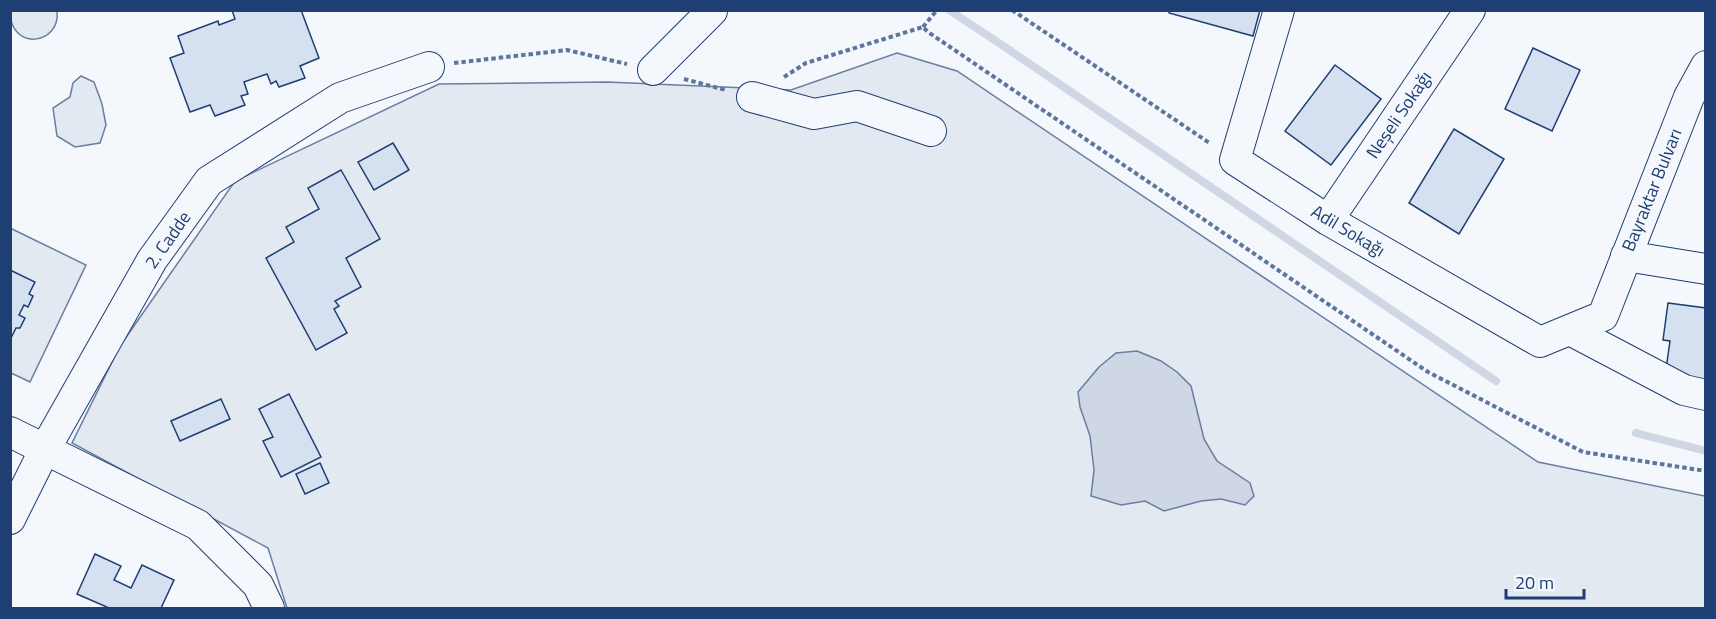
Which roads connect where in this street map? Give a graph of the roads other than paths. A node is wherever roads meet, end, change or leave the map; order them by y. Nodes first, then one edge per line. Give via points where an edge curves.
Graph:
1 (1279, 10) edge
2 (1470, 10) edge
3 (712, 11) edge
4 (1706, 66) edge
5 (429, 67) road end
6 (653, 70) road end
7 (752, 97) road end
8 (931, 131) dead end
9 (1328, 220) junction
10 (1626, 256) junction
11 (1706, 269) edge
12 (1603, 316) joint
13 (1570, 330) junction
14 (1706, 395) edge
15 (10, 432) edge
16 (45, 449) junction
17 (10, 519) edge
18 (269, 609) edge

1 - 9 street, Adil Sokağı via 1235,160
2 - 9 street, Neşeli Sokağı
3 - 6 street
4 - 10 street, Bayraktar Bulvarı via 1689,97
5 - 16 street, 2. Cadde via 340,98 209,181 152,260
7 - 8 street via 814,114 857,106
9 - 13 street, Adil Sokağı via 1540,342
10 - 11 street
10 - 12 street, Bayraktar Bulvarı
12 - 13 street, Adil Sokağı
13 - 14 street via 1684,390
15 - 16 street
16 - 17 street, 2. Cadde
16 - 18 street via 198,525 258,585

